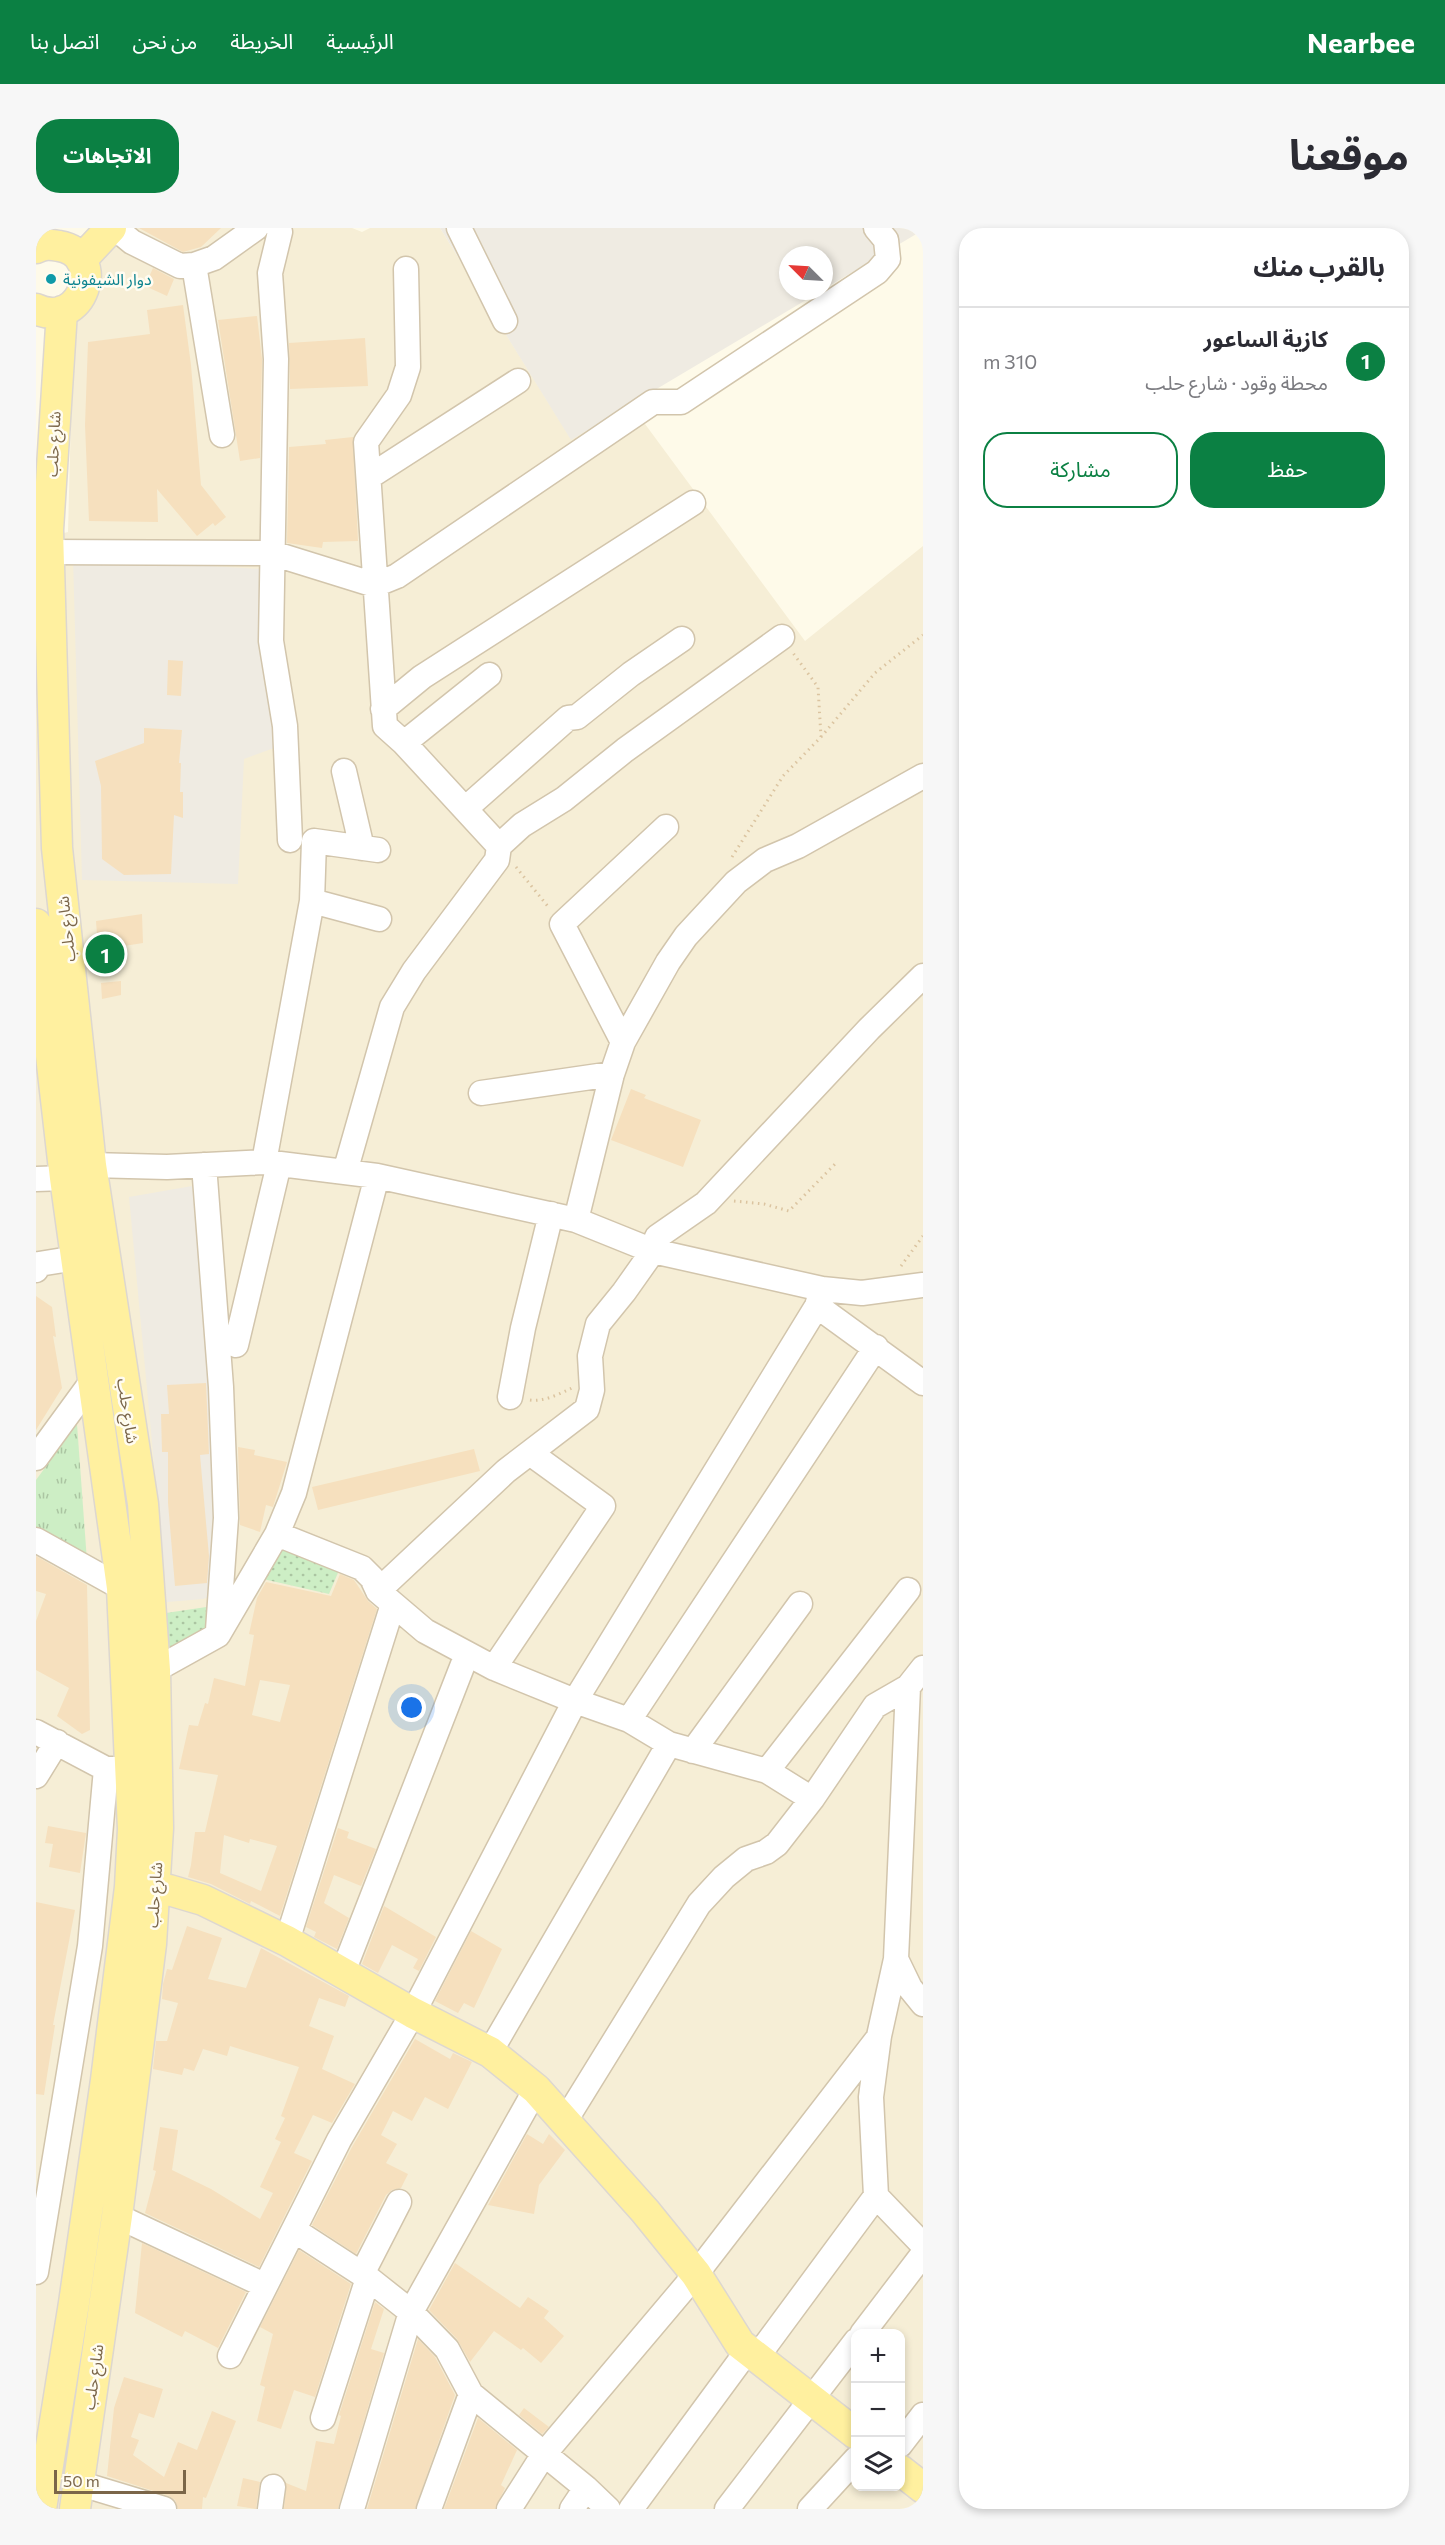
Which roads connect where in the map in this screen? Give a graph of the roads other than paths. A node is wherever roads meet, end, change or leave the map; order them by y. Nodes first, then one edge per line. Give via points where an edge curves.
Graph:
1 (94, 228) edge
2 (113, 228) edge
3 (256, 228) edge
4 (278, 228) edge
5 (459, 228) edge
6 (876, 228) edge
7 (62, 247) edge
8 (194, 265) junction
9 (406, 269) dead end
10 (43, 313) edge
11 (505, 321) dead end
12 (518, 381) dead end
13 (222, 435) dead end
14 (369, 477) junction
15 (693, 503) dead end
16 (48, 552) junction
17 (272, 553) junction
18 (375, 585) junction
19 (782, 637) road end
20 (682, 639) dead end
21 (489, 675) dead end
22 (383, 709) junction
23 (405, 743) junction
24 (344, 771) dead end
25 (923, 776) edge
26 (465, 809) junction
27 (666, 826) dead end
28 (290, 840) dead end
29 (499, 846) junction
30 (312, 901) junction
31 (379, 919) dead end
32 (36, 924) edge
33 (923, 976) edge
34 (623, 1042) junction
35 (612, 1074) junction
36 (481, 1093) dead end
37 (271, 1163) junction
38 (204, 1165) junction
39 (345, 1172) junction
40 (64, 1174) edge
41 (377, 1176) junction
42 (551, 1214) junction
43 (576, 1220) junction
44 (653, 1251) junction
45 (76, 1258) junction
46 (36, 1270) edge
47 (923, 1286) edge
48 (819, 1298) junction
49 (236, 1345) dead end
50 (876, 1347) junction
51 (93, 1380) junction
52 (923, 1383) edge
53 (510, 1397) road end
54 (530, 1453) junction
55 (36, 1458) edge
56 (277, 1534) junction
57 (36, 1540) edge
58 (122, 1588) junction
59 (908, 1590) dead end
60 (386, 1598) junction
61 (800, 1604) dead end
62 (218, 1635) junction
63 (467, 1654) junction
64 (494, 1668) junction
65 (923, 1668) edge
66 (155, 1670) junction
67 (908, 1687) junction
68 (575, 1701) junction
69 (629, 1720) junction
70 (47, 1737) edge
71 (669, 1744) junction
72 (693, 1751) junction
73 (132, 1768) junction
74 (767, 1771) junction
75 (36, 1776) edge
76 (812, 1799) junction
77 (143, 1888) junction
78 (287, 1941) junction
79 (896, 1959) junction
80 (343, 1972) junction
81 (923, 2004) edge
82 (413, 2013) junction
83 (879, 2036) junction
84 (490, 2052) junction
85 (536, 2089) junction
86 (565, 2121) junction
87 (876, 2196) junction
88 (41, 2202) edge
89 (399, 2202) dead end
90 (117, 2216) junction
91 (294, 2230) junction
92 (923, 2246) edge
93 (923, 2254) edge
94 (36, 2272) edge
95 (696, 2274) junction
96 (365, 2276) junction
97 (264, 2285) junction
98 (411, 2312) junction
99 (866, 2329) edge
100 (851, 2347) edge
101 (752, 2354) junction
102 (230, 2356) dead end
103 (471, 2394) junction
104 (811, 2399) junction
105 (923, 2415) edge
106 (323, 2418) dead end
107 (851, 2431) edge
108 (905, 2438) edge
109 (544, 2454) junction
110 (851, 2463) edge
111 (905, 2474) edge
112 (586, 2488) junction
113 (923, 2488) edge
114 (76, 2496) edge
115 (40, 2509) edge
116 (165, 2509) edge
117 (352, 2509) edge
118 (429, 2509) edge
119 (509, 2509) edge
120 (572, 2509) edge
121 (608, 2509) edge
122 (631, 2509) edge
123 (727, 2509) edge
124 (810, 2509) edge

1 - 7 main road
2 - 7 main road
2 - 8 street via 180,266
3 - 8 street via 214,258
4 - 17 street via 270,273 276,359
5 - 11 street
6 - 18 street via 886,240 888,259 877,272 681,402 654,402 397,576
7 - 10 main road via 86,280 84,290 71,306
8 - 13 street
9 - 14 street via 408,367 399,395 366,442
10 - 16 main road, شارع حلب
12 - 14 street
14 - 18 street
15 - 22 street via 422,678
16 - 17 street
16 - 40 main road, شارع حلب
17 - 18 street
17 - 28 street via 271,641 285,726
18 - 22 street
19 - 29 street via 624,750 564,799 522,825
20 - 26 street via 630,674 578,717 568,718
21 - 23 street
22 - 23 street via 385,726
23 - 26 street
24 - 30 street via 370,849 314,841
25 - 34 street via 798,846 765,860 736,882 680,945
26 - 29 street
27 - 34 street via 562,924
29 - 39 street via 497,860 414,971 392,1007
30 - 31 street
30 - 37 street
32 - 40 main road, شارع حلب
33 - 44 street via 706,1203 657,1237
34 - 35 street
35 - 36 street
35 - 43 street
37 - 38 street
37 - 39 street
37 - 49 street
38 - 40 street
38 - 62 street via 221,1387 226,1518
39 - 41 street
40 - 45 main road, شارع حلب
40 - 66 main road, شارع حلب via 143,1504
41 - 42 street
41 - 56 street via 294,1493
42 - 43 street
42 - 53 street
43 - 44 street
44 - 48 street
44 - 54 street via 598,1324 590,1356 592,1390 587,1409
45 - 46 street via 39,1264
45 - 51 main road, شارع حلب
47 - 48 street
48 - 50 street
48 - 68 street
50 - 52 street
50 - 69 street
51 - 55 street
51 - 58 main road, شارع حلب
54 - 60 street via 506,1471
54 - 64 street via 603,1506
56 - 60 street via 362,1568
56 - 62 street
57 - 58 street
58 - 73 main road, شارع حلب
59 - 74 street
60 - 63 street via 425,1631
60 - 78 street
61 - 72 street
62 - 66 street
63 - 64 street
63 - 80 street
64 - 68 street
65 - 67 street
66 - 73 main road, شارع حلب
67 - 76 street via 875,1706
67 - 79 street
68 - 69 street
68 - 82 street
69 - 71 street
70 - 73 street
70 - 75 street
71 - 72 street
71 - 84 street
72 - 74 street
73 - 77 main road, شارع حلب via 158,1828
73 - 88 street via 90,1946
74 - 76 street
76 - 86 street via 777,1844 746,1859 699,1904
77 - 78 main road via 192,1896
77 - 90 main road, شارع حلب via 151,1944
77 - 115 main road, شارع حلب via 106,2080
78 - 80 main road
79 - 81 street
79 - 83 street
80 - 82 main road
82 - 84 main road
82 - 91 street via 339,2140
83 - 87 street via 871,2097
83 - 95 street
84 - 85 main road
85 - 86 main road
85 - 98 street
86 - 95 main road
87 - 92 street
87 - 101 street
88 - 94 street
89 - 96 street
90 - 97 street
90 - 114 main road, شارع حلب
91 - 96 street
91 - 97 street
93 - 99 street
95 - 101 main road via 740,2344
95 - 109 street
96 - 98 street
96 - 106 street
97 - 102 street
98 - 103 street via 447,2349
98 - 117 street
100 - 104 street
101 - 104 main road
101 - 122 street
103 - 109 street
103 - 118 street
104 - 107 main road
104 - 123 street
105 - 108 street
109 - 112 street
109 - 119 street
110 - 124 street
111 - 113 main road
112 - 120 street
112 - 121 street
114 - 116 street

